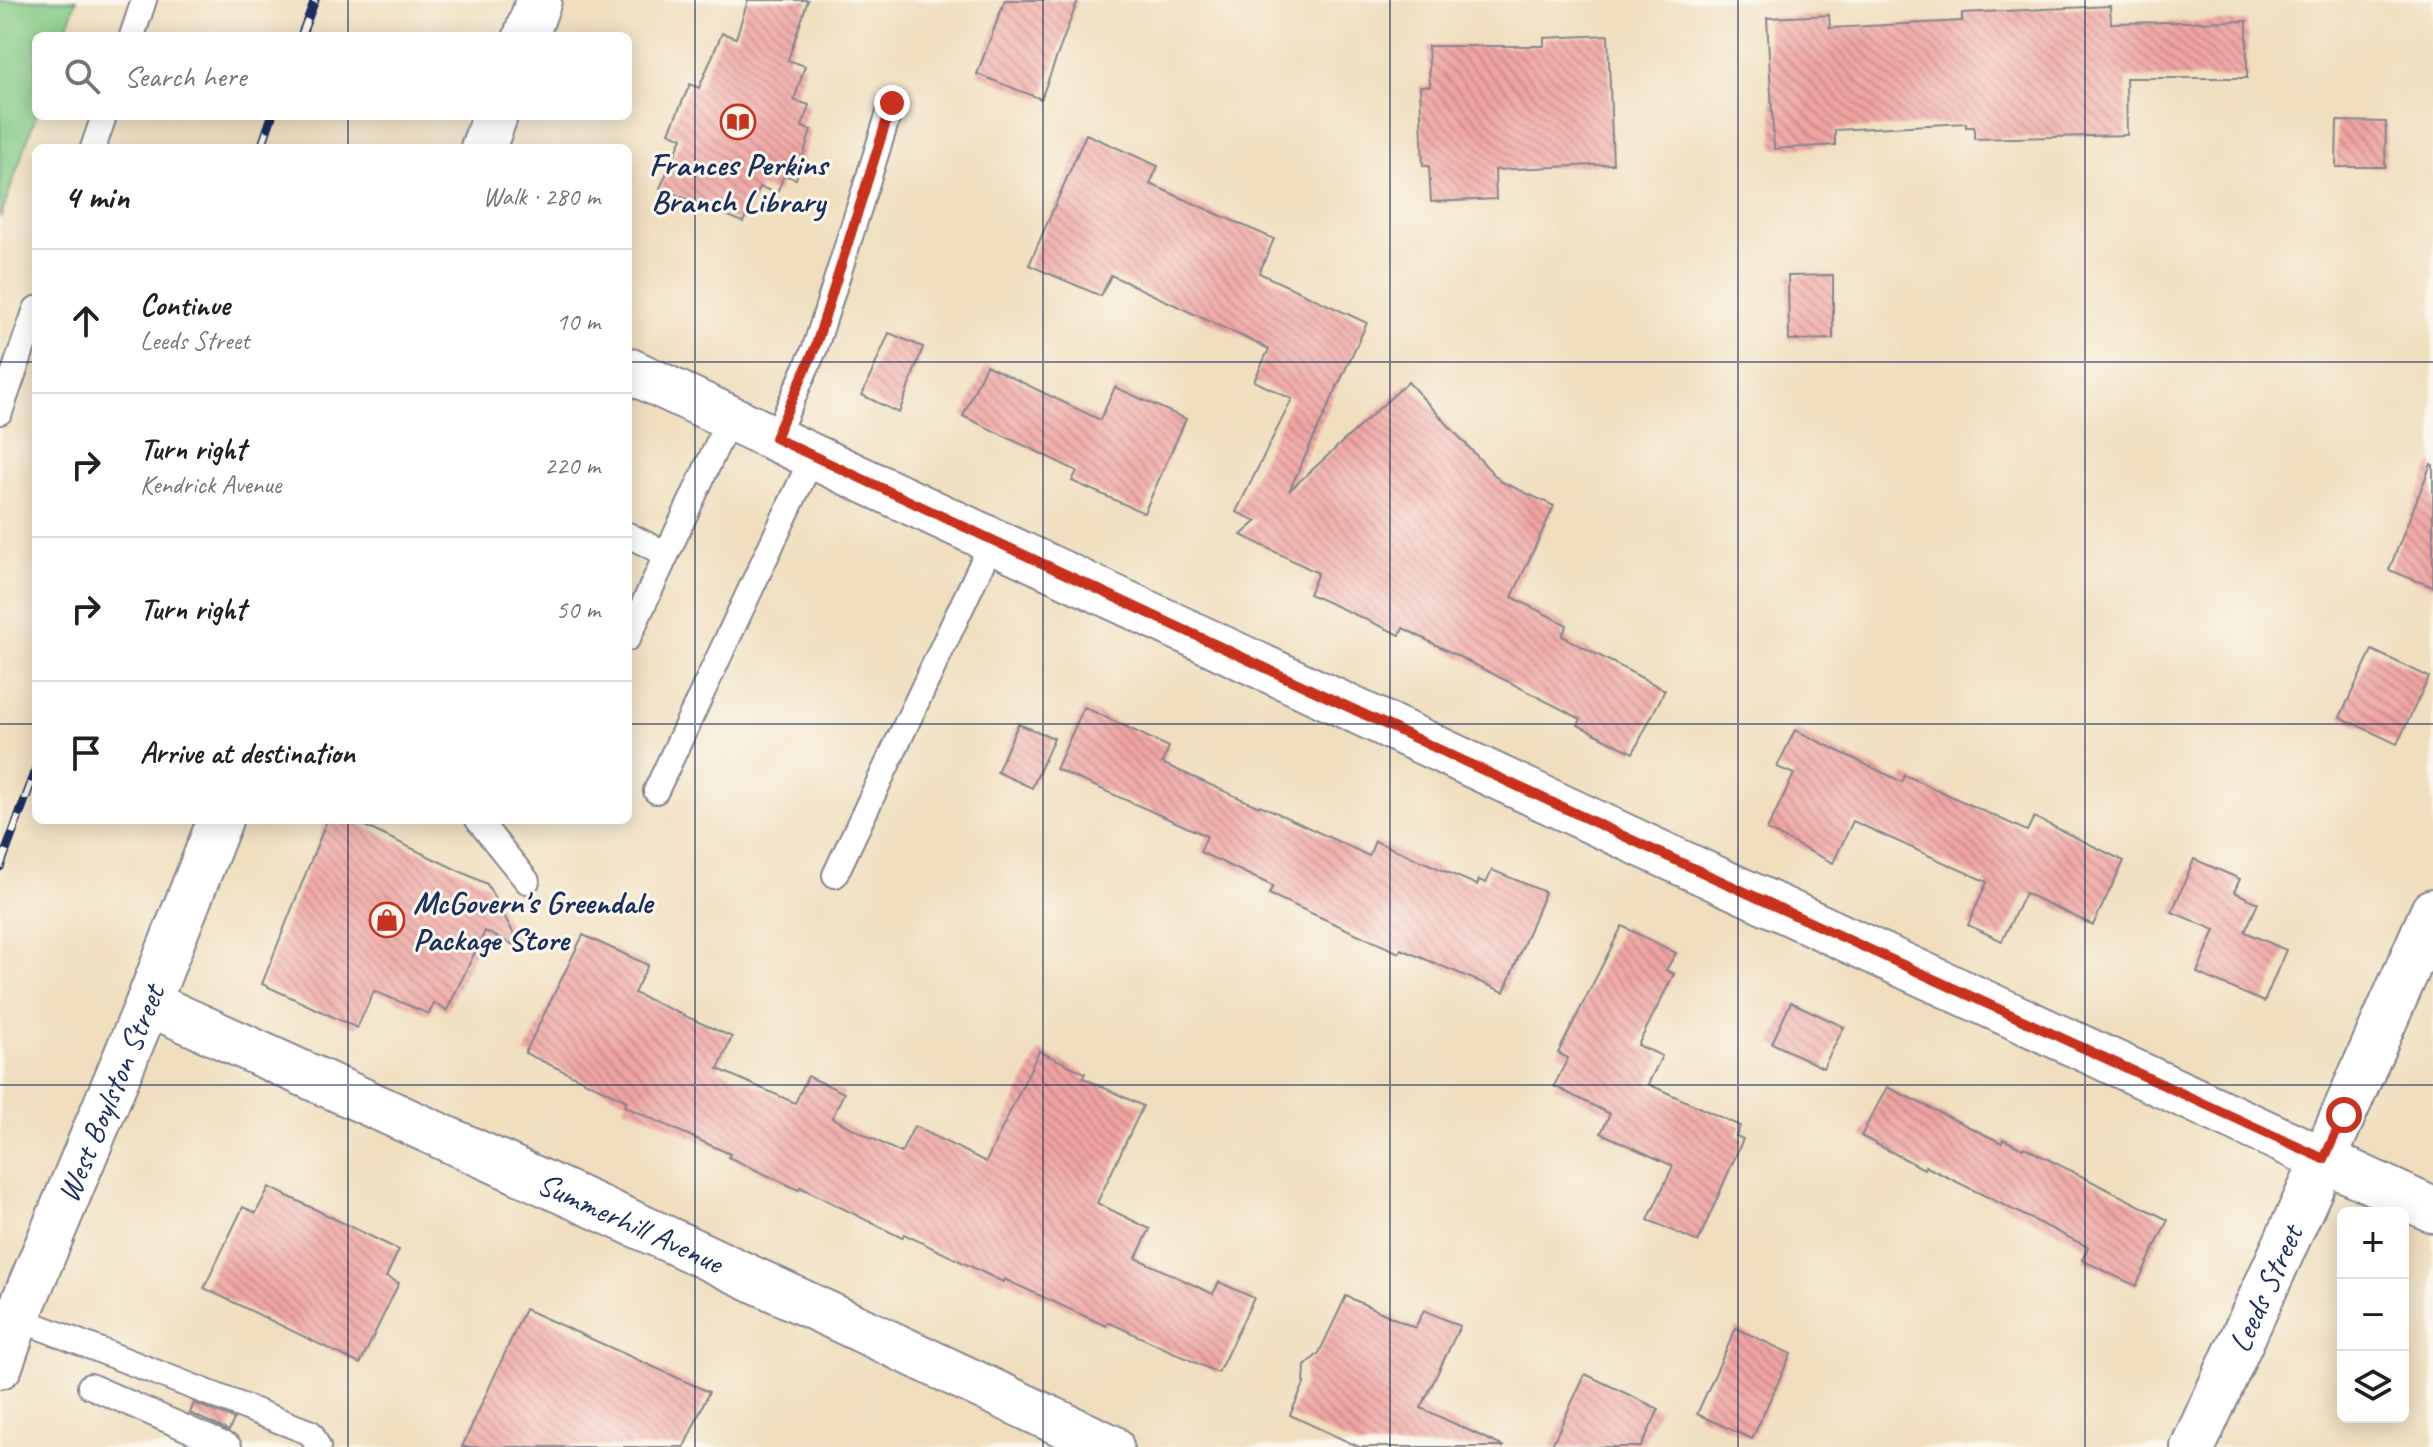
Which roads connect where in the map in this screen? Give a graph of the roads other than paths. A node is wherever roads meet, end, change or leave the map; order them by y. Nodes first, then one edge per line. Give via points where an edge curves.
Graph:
1 (144, 0) edge
2 (539, 0) edge
3 (133, 32) edge
4 (527, 32) edge
5 (892, 103) dead end
6 (103, 120) edge
7 (494, 120) edge
8 (94, 144) edge
9 (484, 144) edge
10 (32, 320) edge
11 (632, 372) edge
12 (0, 412) edge
13 (730, 417) junction
14 (775, 438) junction
15 (813, 456) junction
16 (632, 537) edge
17 (993, 540) junction
18 (666, 554) junction
19 (635, 604) edge
20 (656, 791) dead end
21 (218, 824) edge
22 (481, 824) edge
23 (835, 875) dead end
24 (527, 881) dead end
25 (2433, 911) edge
26 (148, 1003) junction
27 (2324, 1159) junction
28 (2433, 1210) edge
29 (17, 1318) junction
30 (0, 1366) edge
31 (90, 1386) dead end
32 (229, 1447) edge
33 (318, 1447) edge
34 (1111, 1447) edge
35 (2193, 1447) edge

1 - 3 lane
2 - 4 street
5 - 14 lane via 815,348
6 - 8 lane
7 - 9 street
10 - 12 lane
11 - 13 street
13 - 14 street
13 - 18 lane
14 - 15 street
15 - 17 street
15 - 20 lane
16 - 18 lane
17 - 23 lane
17 - 27 street
18 - 19 lane
21 - 26 street, West Boylston Street
22 - 24 lane
25 - 27 street, Leeds Street
26 - 29 street, West Boylston Street
26 - 34 street, Summerhill Avenue
27 - 28 street
27 - 35 street, Leeds Street
29 - 30 street, West Boylston Street
29 - 33 lane via 311,1433
31 - 32 lane

